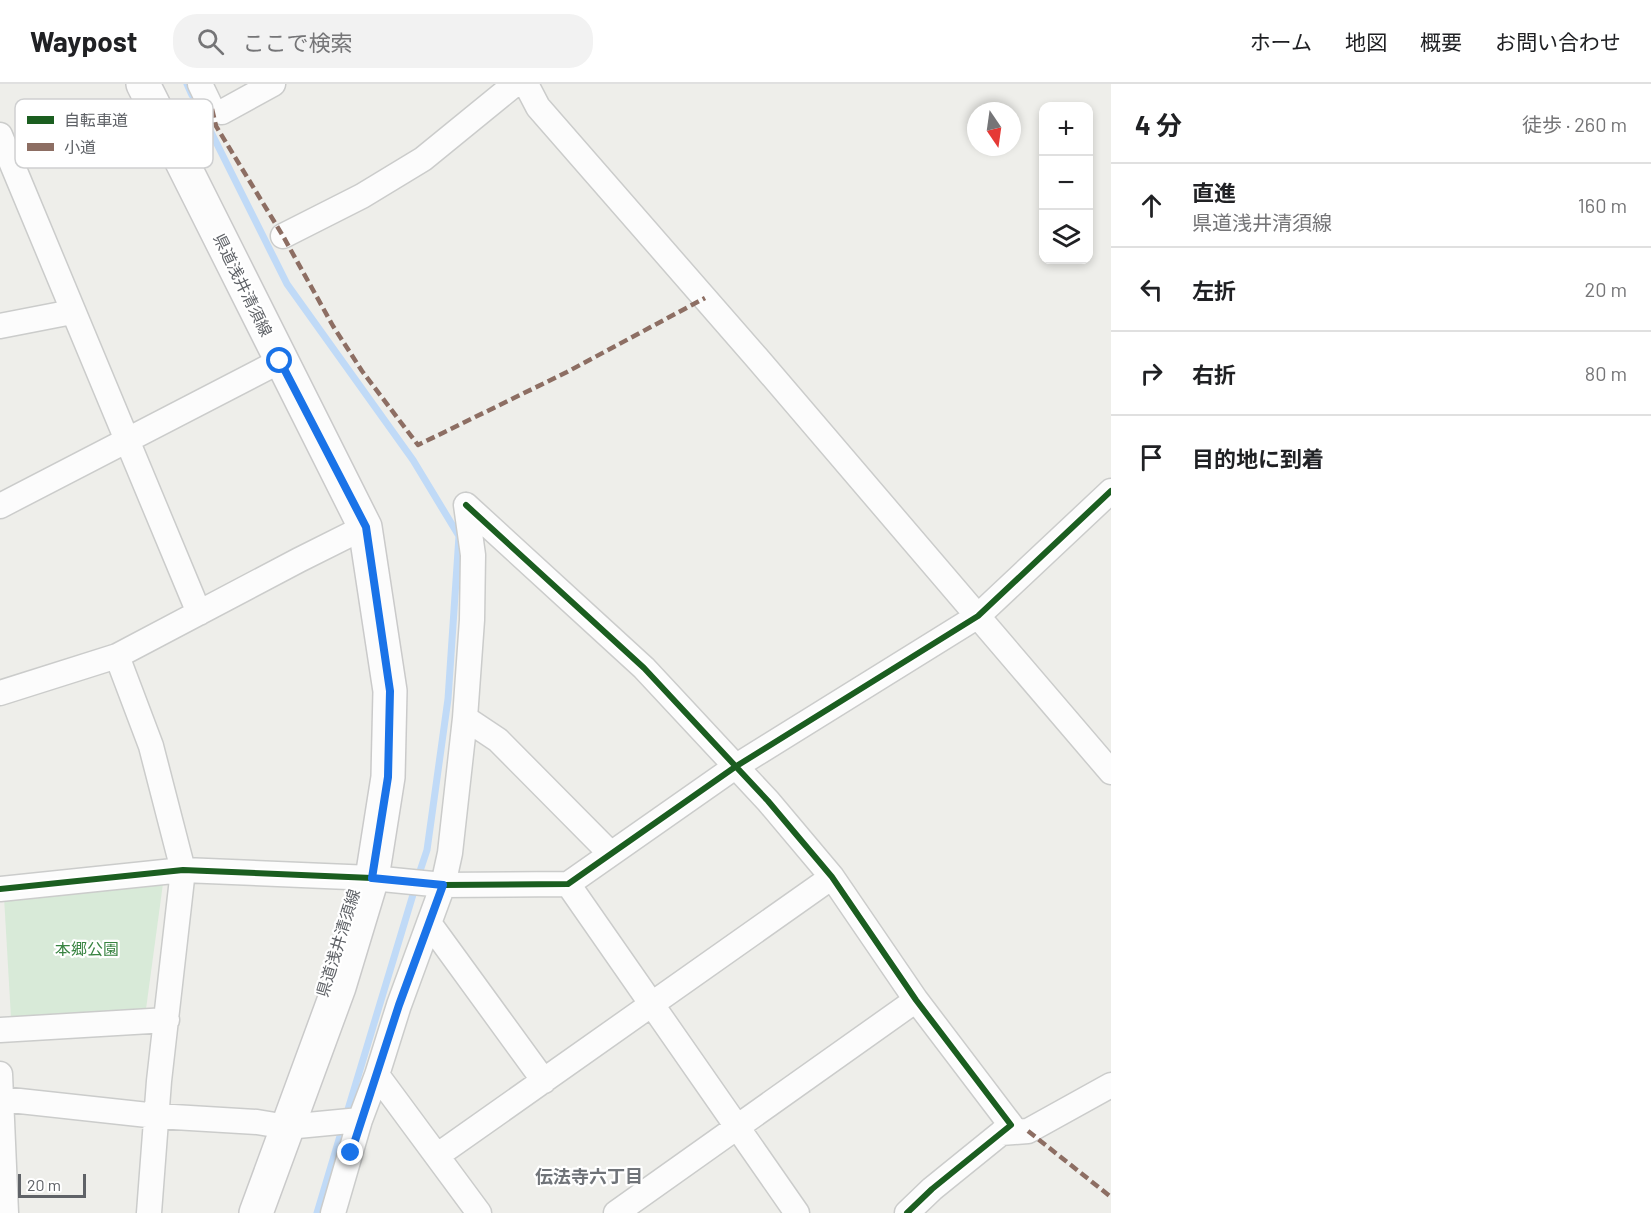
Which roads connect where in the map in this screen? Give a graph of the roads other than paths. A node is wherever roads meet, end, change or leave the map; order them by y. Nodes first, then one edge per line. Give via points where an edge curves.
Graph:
1 (143, 84) edge
2 (200, 84) edge
3 (273, 84) edge
4 (515, 84) edge
5 (526, 84) edge
6 (150, 99) edge
7 (207, 99) edge
8 (213, 109) edge
9 (0, 135) edge
10 (185, 168) edge
11 (283, 236) dead end
12 (72, 312) junction
13 (0, 326) edge
14 (280, 361) junction
15 (127, 441) junction
16 (1111, 491) edge
17 (0, 506) edge
18 (366, 527) junction
19 (199, 613) junction
20 (978, 616) junction
21 (117, 656) junction
22 (0, 693) edge
23 (465, 718) junction
24 (735, 767) junction
25 (1111, 772) edge
26 (610, 853) junction
27 (183, 870) junction
28 (832, 877) junction
29 (372, 878) junction
30 (438, 885) junction
31 (568, 885) junction
32 (0, 889) edge
33 (429, 923) junction
34 (916, 1000) junction
35 (652, 1004) junction
36 (167, 1020) junction
37 (0, 1030) edge
38 (0, 1074) edge
39 (377, 1075) junction
40 (544, 1081) junction
41 (1111, 1085) edge
42 (1, 1099) edge
43 (157, 1116) junction
44 (349, 1121) junction
45 (287, 1127) junction
46 (737, 1128) junction
47 (1001, 1133) junction
48 (438, 1155) junction
49 (6, 1213) edge
50 (149, 1213) edge
51 (256, 1213) edge
52 (333, 1213) edge
53 (479, 1213) edge
54 (616, 1213) edge
55 (797, 1213) edge
56 (907, 1213) edge

1 - 6 main road, 県道浅井清須線
2 - 7 street
3 - 8 street via 222,112
4 - 11 street via 423,159 362,196
5 - 20 street via 538,107
9 - 12 street
10 - 14 main road, 県道浅井清須線
12 - 13 street
12 - 15 street
14 - 15 street
14 - 18 main road, 県道浅井清須線
15 - 17 street
15 - 19 street
16 - 20 street
18 - 19 street
18 - 29 main road, 県道浅井清須線 via 390,691 388,777
19 - 21 street
20 - 24 street
20 - 25 street
21 - 22 street
21 - 27 street via 151,746
23 - 24 street via 473,555 466,505 644,668
23 - 26 street via 498,740
23 - 30 street via 450,854
24 - 26 street
24 - 28 street
26 - 31 street
27 - 29 street
27 - 32 street
27 - 36 street
28 - 34 street
28 - 35 street
29 - 30 street
29 - 45 main road, 県道浅井清須線 via 339,987
30 - 31 street
30 - 33 street
31 - 35 street
33 - 39 street
33 - 40 street
34 - 46 street
34 - 47 street via 1011,1125
35 - 40 street
35 - 46 street
36 - 37 street
36 - 43 street
38 - 42 street
39 - 44 street
39 - 48 street
40 - 48 street
41 - 47 street via 1028,1131
42 - 43 street
42 - 49 street
43 - 45 street
43 - 50 street
44 - 45 street
44 - 52 street
45 - 51 main road, 県道浅井清須線
46 - 54 street
46 - 55 street
47 - 56 street
48 - 53 street

